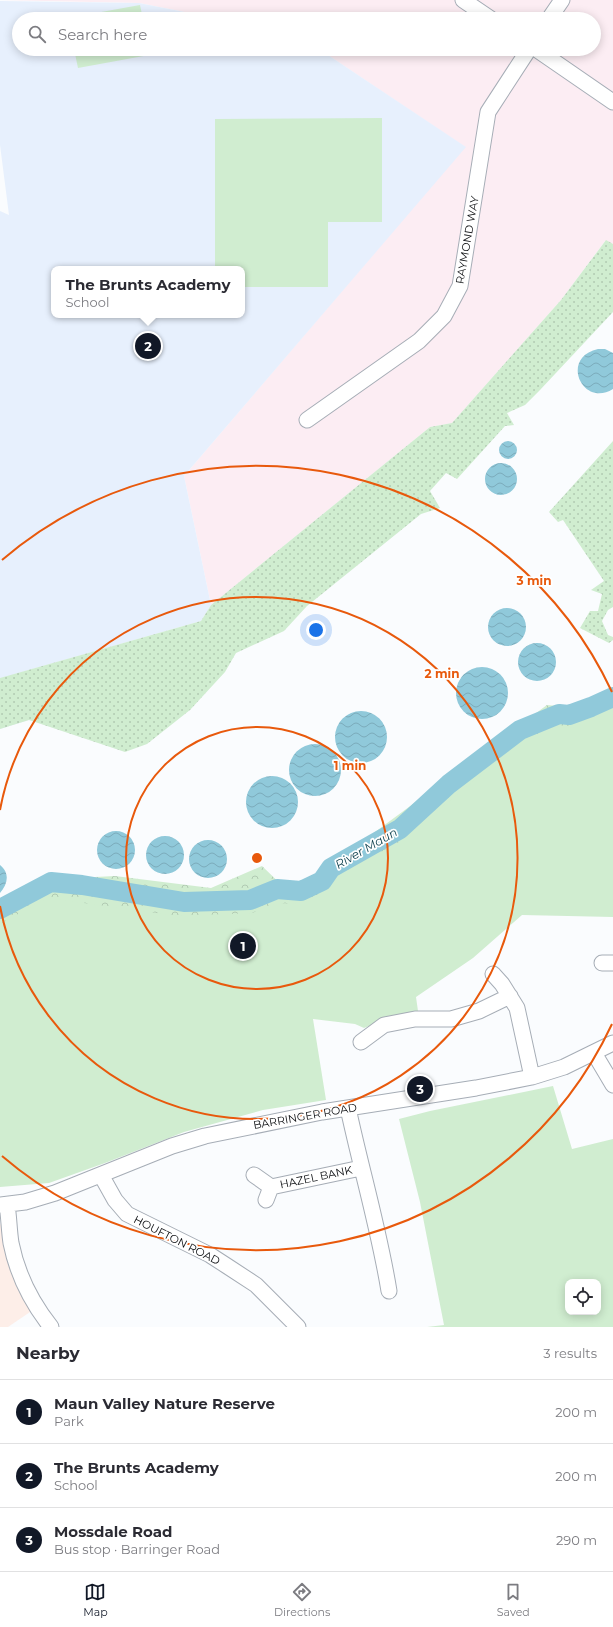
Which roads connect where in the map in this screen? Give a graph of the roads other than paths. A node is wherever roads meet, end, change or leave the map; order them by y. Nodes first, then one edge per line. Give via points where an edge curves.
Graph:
1 (463, 0) edge
2 (562, 0) edge
3 (481, 12) edge
4 (554, 12) edge
5 (524, 56) edge
6 (546, 56) edge
7 (613, 102) edge
8 (307, 420) dead end
9 (493, 974) dead end
10 (510, 996) junction
11 (370, 1041) dead end
12 (613, 1043) edge
13 (594, 1053) junction
14 (532, 1077) junction
15 (613, 1085) edge
16 (348, 1108) junction
17 (361, 1168) junction
18 (101, 1175) junction
19 (254, 1176) dead end
20 (4, 1205) edge
21 (384, 1285) dead end
22 (50, 1327) edge
23 (298, 1327) edge

1 - 3 street
2 - 4 street
5 - 8 street, RAYMOND WAY via 488,112 460,286 444,316 419,341
6 - 7 street
9 - 10 street
10 - 11 street via 479,1011 451,1019 415,1019 384,1025
10 - 14 street via 517,1008
12 - 13 street, BARRINGER ROAD
13 - 14 street, BARRINGER ROAD via 564,1067
13 - 15 street
14 - 16 street, BARRINGER ROAD
16 - 17 street
16 - 18 street, BARRINGER ROAD via 204,1136
17 - 19 street, HAZEL BANK via 268,1193
17 - 21 street via 380,1242
18 - 20 street, BARRINGER ROAD via 55,1193
18 - 23 street, HOUFTON ROAD via 115,1200 127,1214 210,1255 256,1285
20 - 22 street via 20,1273 38,1310

